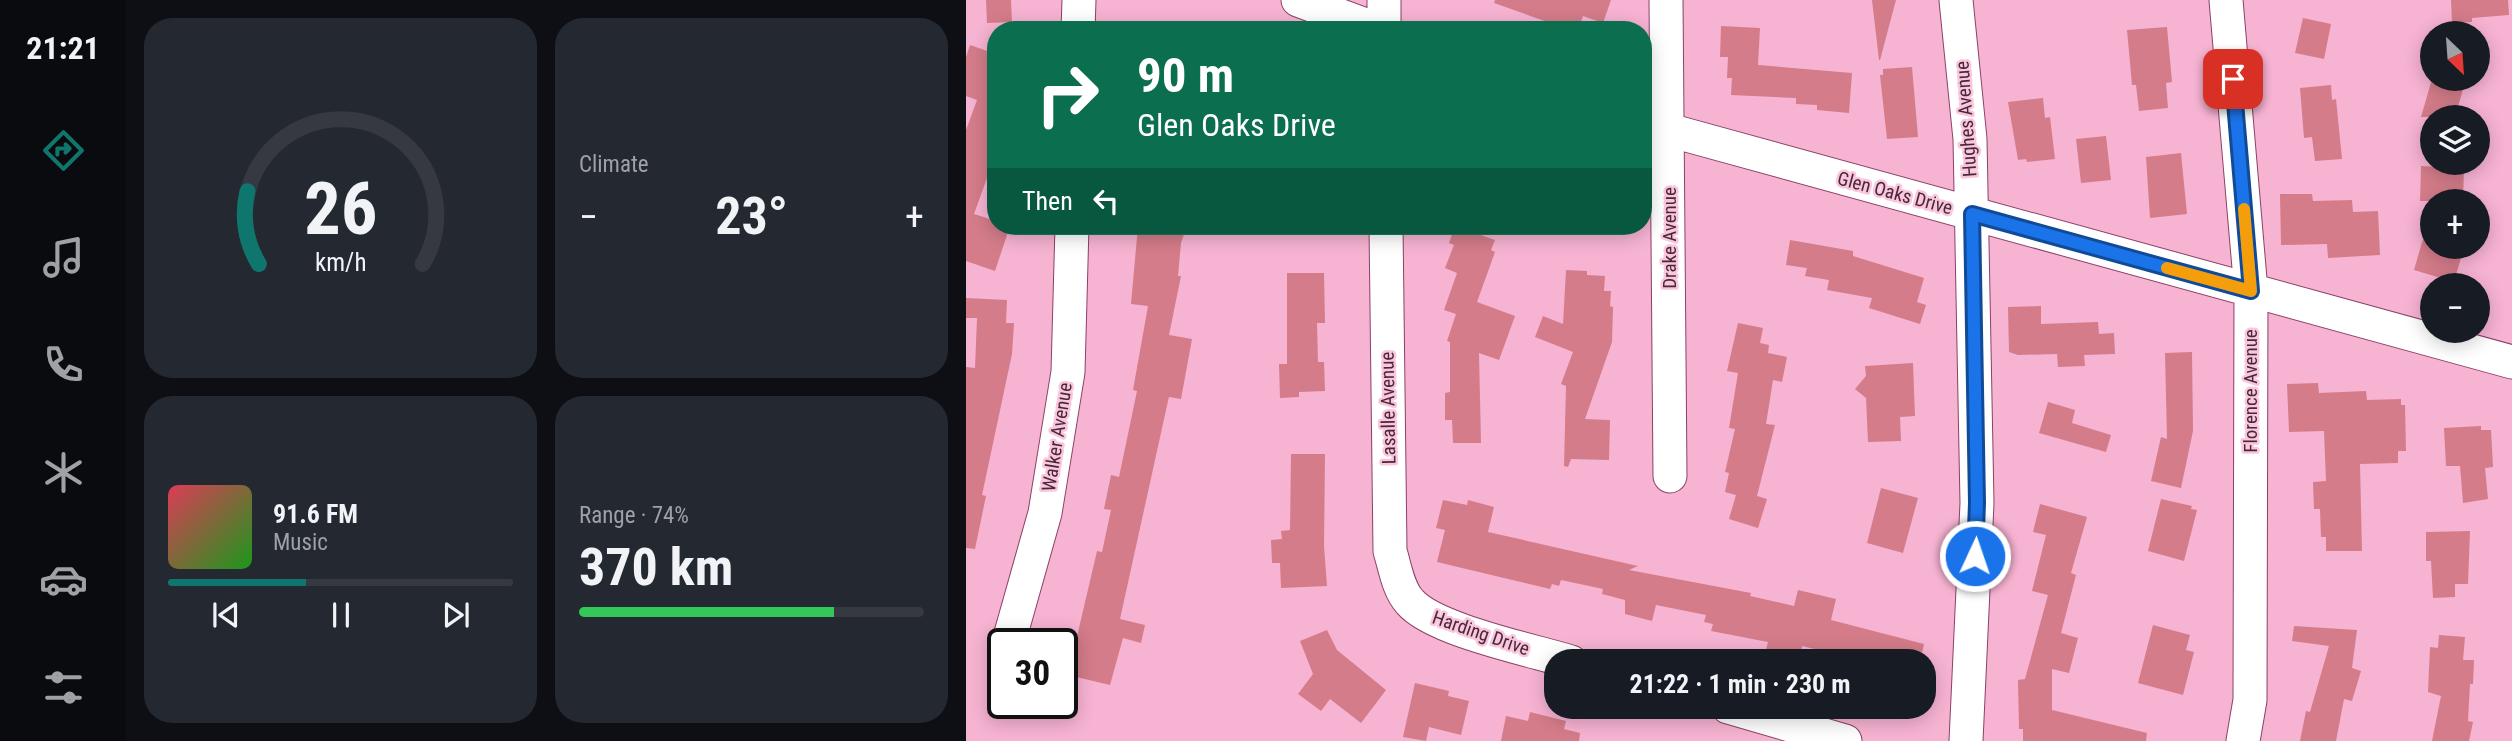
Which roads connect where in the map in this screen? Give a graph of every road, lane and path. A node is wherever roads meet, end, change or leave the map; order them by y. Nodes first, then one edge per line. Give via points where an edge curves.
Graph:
1 (1079, 0) edge
2 (1298, 0) edge
3 (1384, 0) edge
4 (1666, 0) edge
5 (1956, 0) edge
6 (2226, 0) edge
7 (1078, 21) edge
8 (1357, 21) edge
9 (1383, 21) edge
10 (1656, 127) edge
11 (1972, 214) junction
12 (1072, 235) edge
13 (1387, 235) edge
14 (2251, 291) junction
15 (2512, 362) edge
16 (1670, 476) dead end
17 (1402, 589) joint
18 (1013, 628) edge
19 (1544, 654) edge
20 (1770, 719) edge
21 (1846, 741) edge
22 (1966, 741) edge
23 (2244, 741) edge

1 - 7 street
2 - 8 street
3 - 9 street
4 - 10 street, Drake Avenue
5 - 11 street, Hughes Avenue via 1970,139
6 - 14 street, Florence Avenue
10 - 11 street, Glen Oaks Drive
10 - 16 street, Drake Avenue
11 - 14 street, Glen Oaks Drive
11 - 22 street, Hughes Avenue via 1977,503
12 - 18 street, Walker Avenue via 1068,372 1045,513
13 - 17 street, Lasalle Avenue via 1390,551
14 - 15 street, Glen Oaks Drive
14 - 23 street, Florence Avenue via 2250,700
17 - 19 street, Harding Drive via 1421,612 1471,633
20 - 21 street

